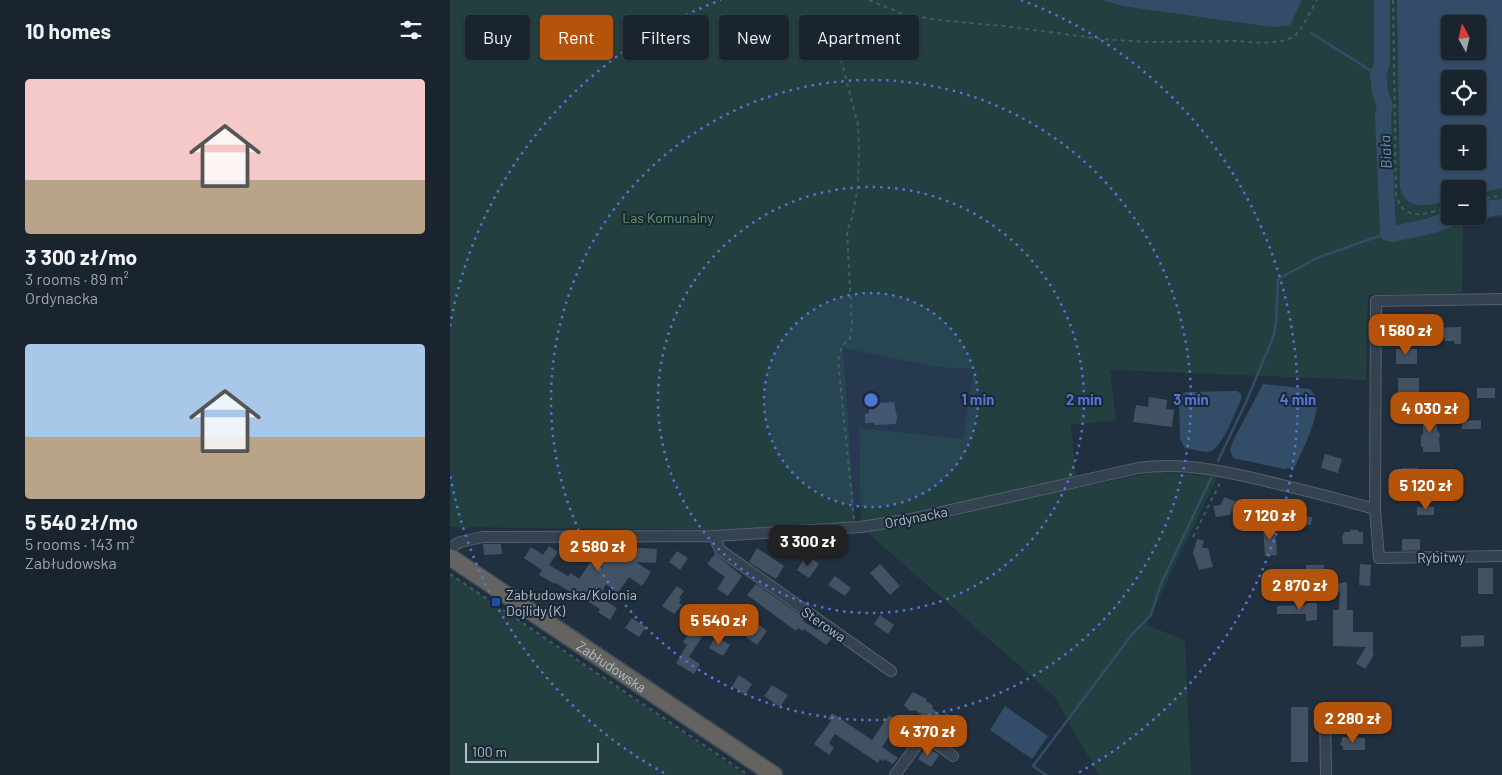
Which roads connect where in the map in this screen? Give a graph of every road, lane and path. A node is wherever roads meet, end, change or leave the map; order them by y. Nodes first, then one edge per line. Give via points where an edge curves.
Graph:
1 (869, 0) edge
2 (1317, 0) edge
3 (1393, 0) edge
4 (841, 60) edge
5 (1502, 195) edge
6 (1486, 198) edge
7 (1441, 209) edge
8 (1502, 299) edge
9 (1225, 472) junction
10 (1375, 509) junction
11 (854, 527) junction
12 (714, 536) junction
13 (1193, 537) dead end
14 (450, 548) edge
15 (1502, 556) edge
16 (450, 557) edge
17 (450, 574) edge
18 (891, 671) dead end
19 (1325, 711) dead end
20 (954, 756) dead end
21 (748, 775) edge
22 (774, 775) edge
23 (895, 775) edge
24 (1326, 775) edge

1 - 2 path via 902,14 1102,39 1263,43 1282,42 1294,37
3 - 7 path via 1396,195 1401,207 1410,213 1420,215
4 - 11 path via 858,125 860,148 858,185 847,231 852,326 850,338 842,346 838,360
5 - 6 path
8 - 10 street via 1376,301
9 - 10 street, Ordynacka
9 - 11 street, Ordynacka via 1174,465 1138,468 911,519
9 - 13 path
10 - 15 street, Rybitwy via 1379,558
11 - 12 street, Ordynacka
12 - 14 street, Ordynacka via 482,538 460,542
12 - 18 street, Sterowa via 720,550
16 - 22 highway, Zabłudowska
17 - 21 path
19 - 24 street
20 - 23 street via 924,735

